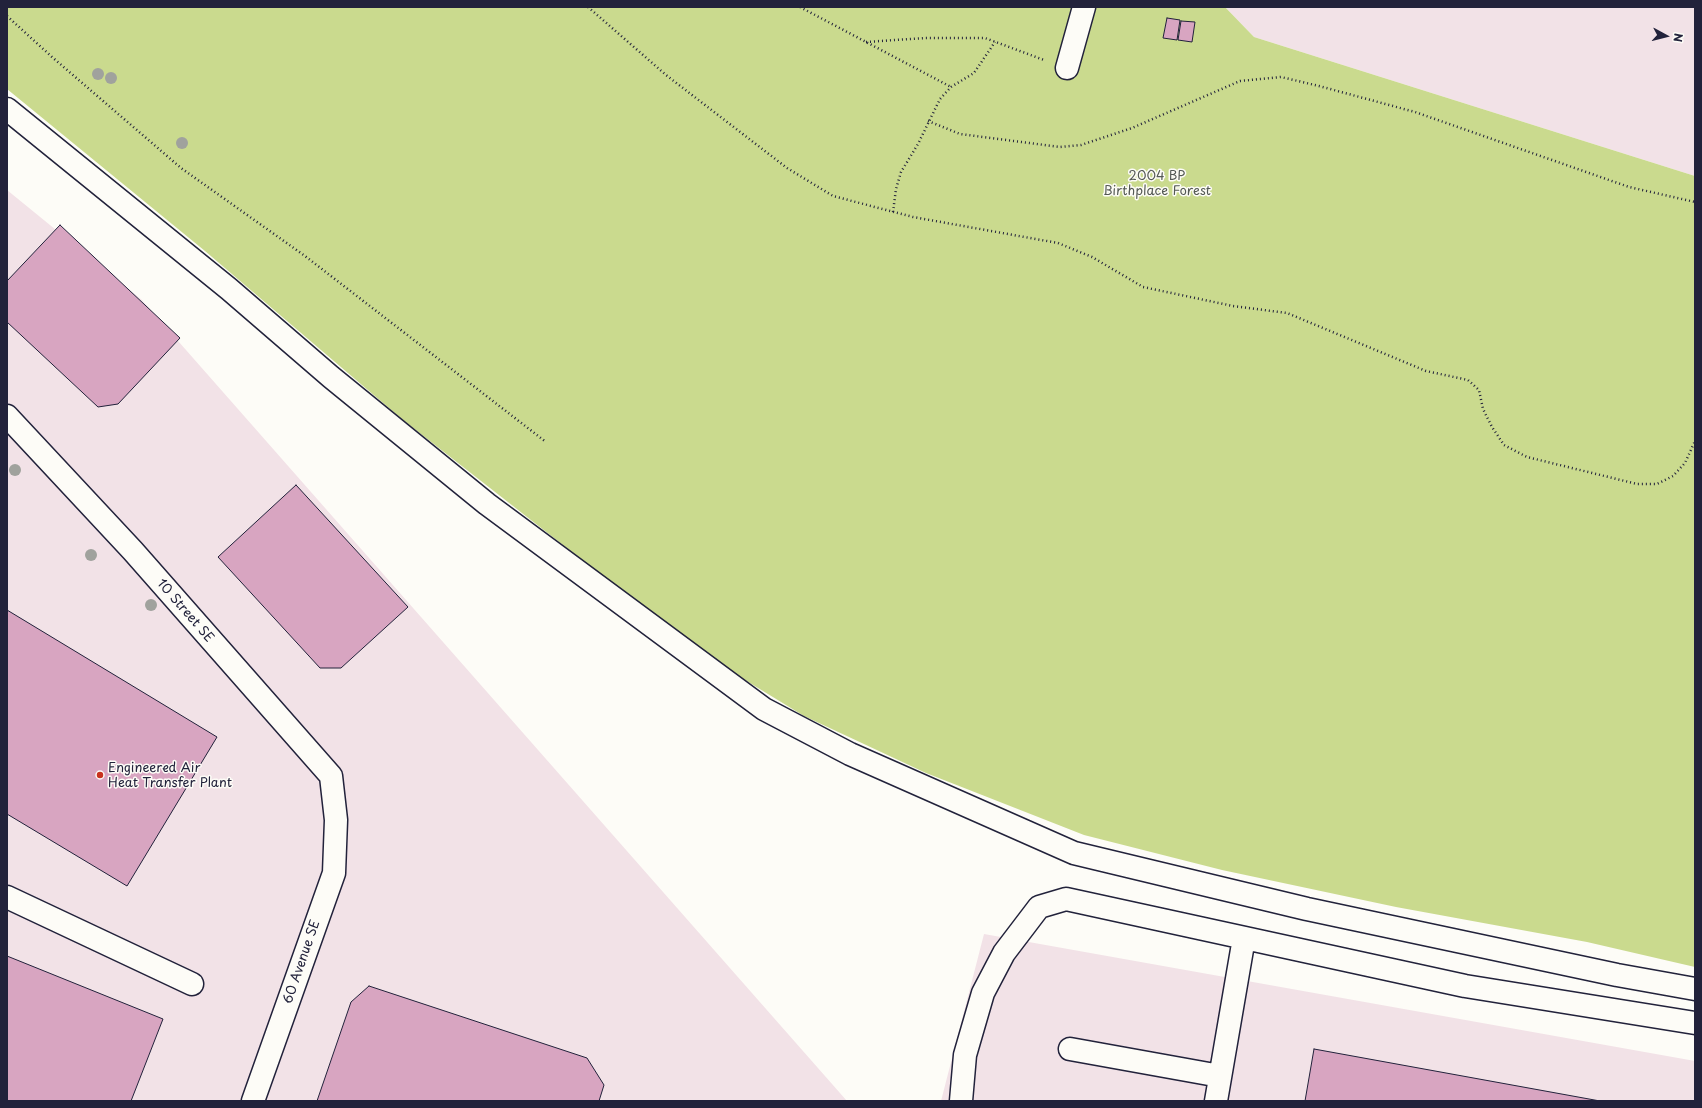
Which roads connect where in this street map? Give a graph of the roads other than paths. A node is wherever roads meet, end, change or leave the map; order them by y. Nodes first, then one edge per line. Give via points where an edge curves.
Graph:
1 (1084, 7) edge
2 (1067, 68) road end
3 (7, 109) edge
4 (7, 416) edge
5 (336, 820) joint
6 (7, 897) edge
7 (1244, 938) junction
8 (192, 984) dead end
9 (1695, 989) edge
10 (1695, 1023) edge
11 (1070, 1049) dead end
12 (1220, 1076) junction
13 (253, 1101) edge
14 (961, 1101) edge
15 (1216, 1101) edge

1 - 2 street
3 - 9 street via 229,289 331,377 487,504 764,709 850,754 1074,852 1314,911
4 - 5 street, 10 Street SE via 133,551 331,776
5 - 13 street, 60 Avenue SE via 334,873
6 - 8 street
7 - 10 street via 1465,986
7 - 12 street
7 - 14 street via 1066,899 1039,907 1004,953 983,993 965,1055
11 - 12 street
12 - 15 street

